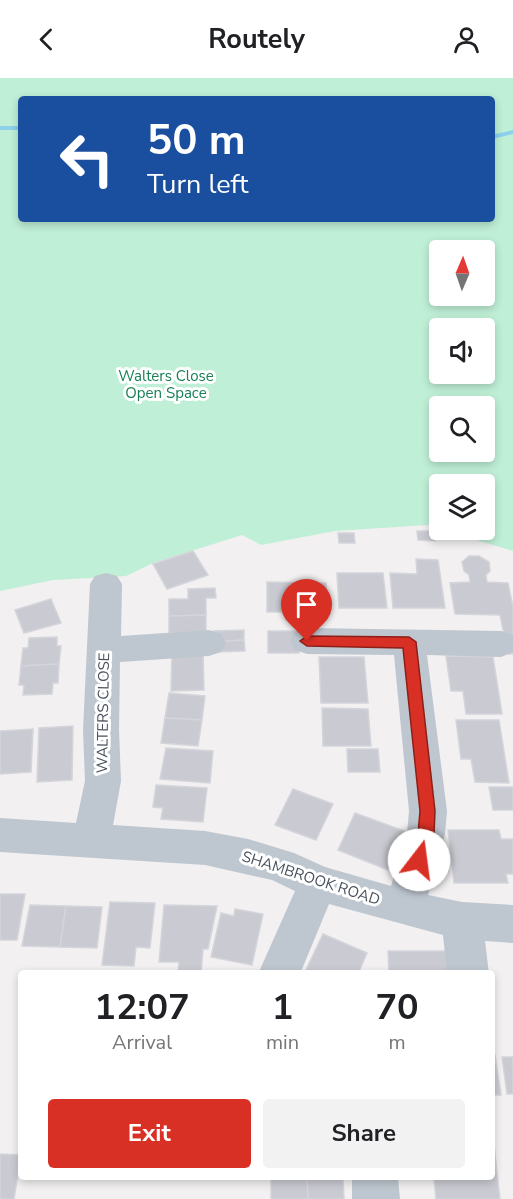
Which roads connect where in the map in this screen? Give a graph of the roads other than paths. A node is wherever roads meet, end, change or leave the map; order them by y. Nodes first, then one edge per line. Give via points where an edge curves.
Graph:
1 (106, 584) dead end
2 (307, 641) dead end
3 (409, 642) junction
4 (209, 643) dead end
5 (501, 644) dead end
6 (104, 650) junction
7 (0, 836) edge
8 (91, 841) junction
9 (318, 883) junction
10 (404, 908) junction
11 (462, 921) junction
12 (513, 924) edge
13 (281, 970) edge
14 (468, 970) edge
15 (375, 1180) edge
16 (376, 1199) edge

1 - 6 street, WALTERS CLOSE
2 - 3 street
3 - 5 street
3 - 10 street via 428,811 426,834
4 - 6 street
6 - 8 street, WALTERS CLOSE via 103,781
7 - 8 street, SHAMBROOK ROAD
8 - 9 street, SHAMBROOK ROAD via 205,848 280,865
9 - 10 street, SHAMBROOK ROAD
9 - 13 street
10 - 11 street, SHAMBROOK ROAD
11 - 12 street, SHAMBROOK ROAD
11 - 14 street
15 - 16 street

